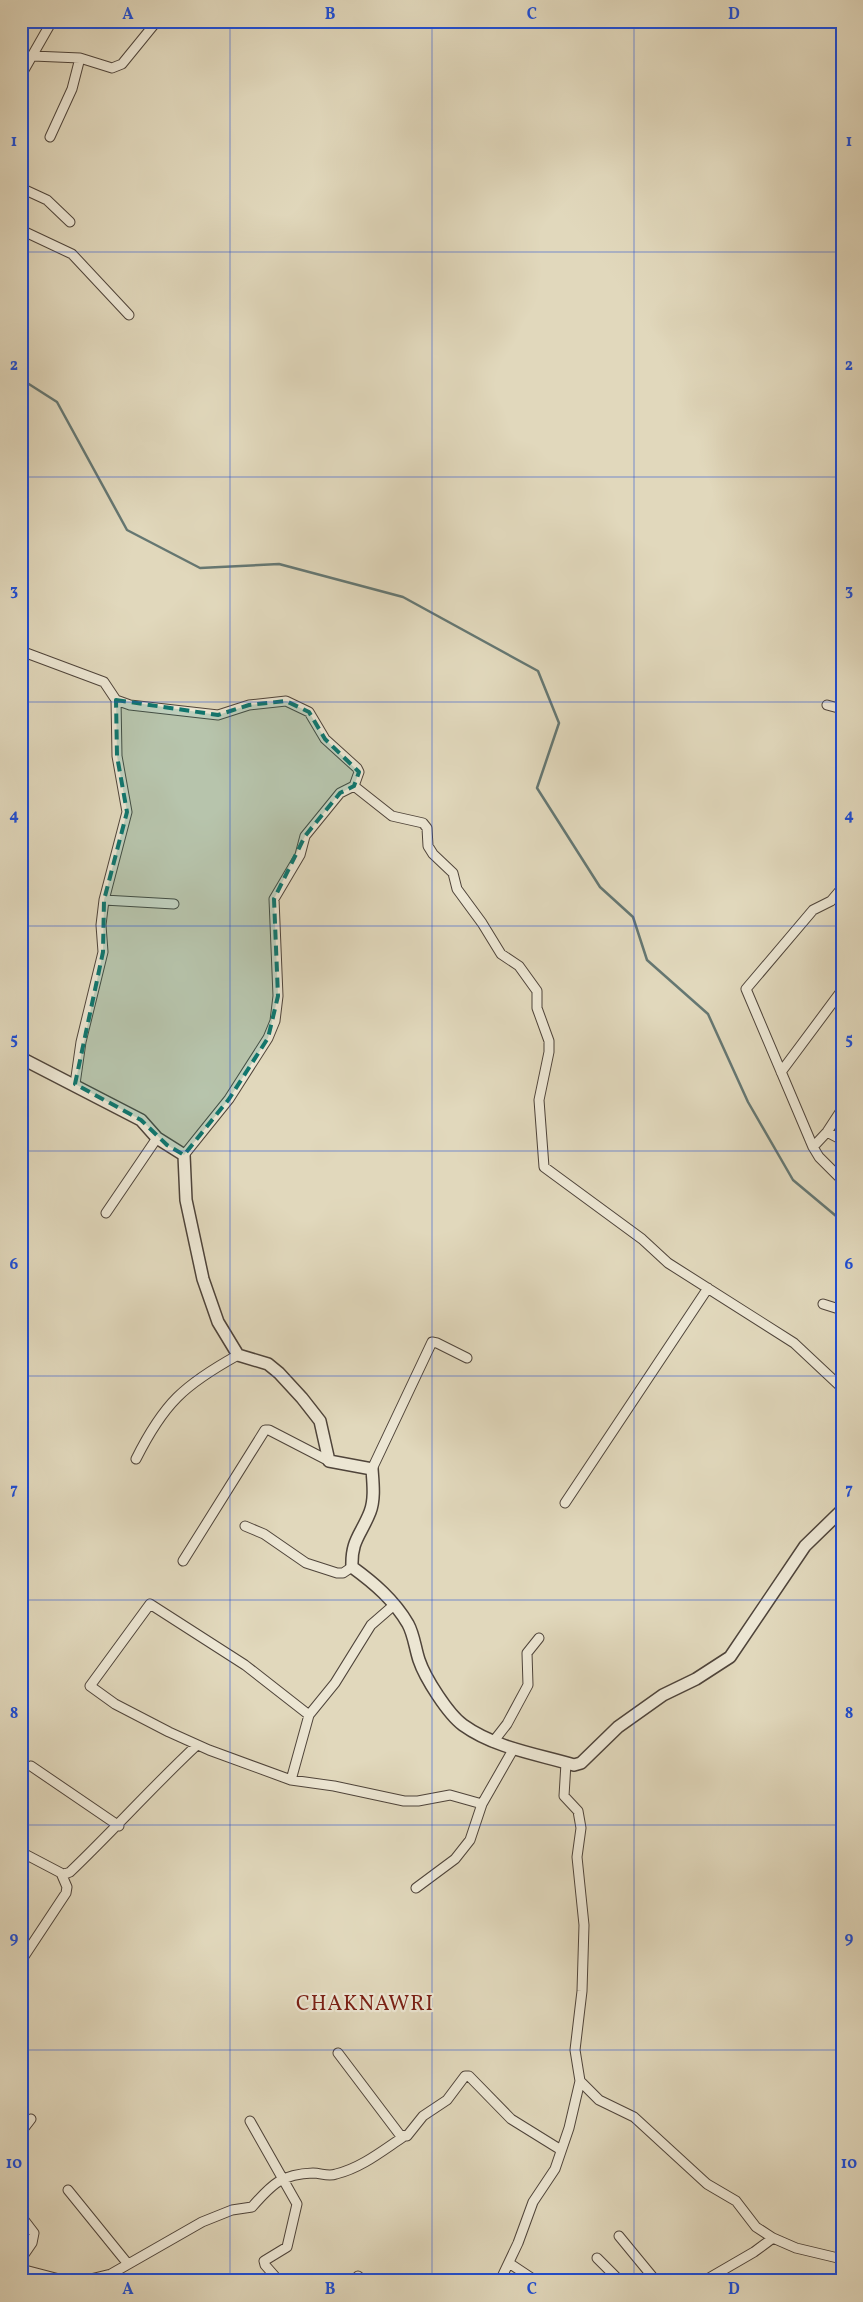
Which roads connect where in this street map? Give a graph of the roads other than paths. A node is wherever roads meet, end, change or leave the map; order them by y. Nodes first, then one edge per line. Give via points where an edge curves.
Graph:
1 (52, 21) edge
2 (157, 21) edge
3 (33, 56) junction
4 (80, 58) junction
5 (22, 73) edge
6 (50, 137) dead end
7 (21, 188) edge
8 (70, 222) dead end
9 (21, 230) edge
10 (129, 315) dead end
11 (21, 651) edge
12 (116, 700) junction
13 (828, 705) dead end
14 (842, 709) edge
15 (354, 786) junction
16 (842, 888) edge
17 (104, 900) junction
18 (174, 904) dead end
19 (842, 990) edge
20 (21, 1058) edge
21 (781, 1072) junction
22 (75, 1084) junction
23 (842, 1108) edge
24 (827, 1132) junction
25 (157, 1138) junction
26 (842, 1140) edge
27 (813, 1147) junction
28 (184, 1155) junction
29 (842, 1180) edge
30 (106, 1212) dead end
31 (708, 1288) junction
32 (823, 1304) dead end
33 (842, 1310) edge
34 (238, 1355) junction
35 (467, 1358) dead end
36 (842, 1388) edge
37 (136, 1459) dead end
38 (329, 1460) junction
39 (372, 1469) junction
40 (565, 1503) dead end
41 (842, 1510) edge
42 (245, 1526) dead end
43 (183, 1561) dead end
44 (352, 1567) junction
45 (394, 1605) junction
46 (539, 1638) dead end
47 (309, 1715) junction
48 (493, 1742) junction
49 (197, 1745) junction
50 (514, 1748) junction
51 (566, 1762) junction
52 (31, 1766) dead end
53 (291, 1780) junction
54 (482, 1804) junction
55 (119, 1826) junction
56 (21, 1844) edge
57 (21, 1852) edge
58 (65, 1873) junction
59 (416, 1888) dead end
60 (21, 1961) edge
61 (338, 2053) dead end
62 (580, 2081) junction
63 (32, 2120) dead end
64 (250, 2121) dead end
65 (21, 2132) edge
66 (403, 2137) junction
67 (561, 2150) junction
68 (282, 2178) junction
69 (68, 2190) dead end
70 (21, 2216) edge
71 (619, 2236) dead end
72 (773, 2238) junction
73 (597, 2258) dead end
74 (21, 2259) edge
75 (842, 2259) edge
76 (509, 2263) junction
77 (128, 2264) junction
78 (21, 2269) edge
79 (67, 2281) edge
80 (82, 2281) edge
81 (279, 2281) edge
82 (500, 2281) edge
83 (536, 2281) edge
84 (620, 2281) edge
85 (656, 2281) edge
86 (704, 2281) edge

1 - 3 street
2 - 4 street via 116,67
3 - 4 street
3 - 5 street
4 - 6 street via 72,90
7 - 8 street via 47,200
9 - 10 street via 72,254
11 - 12 street via 104,682
12 - 15 street via 130,705 218,715 249,705 286,701 309,712 326,740 357,768
12 - 17 street via 117,756 127,812
13 - 14 street
15 - 28 street via 340,793 305,836 300,855 274,900 278,996 275,1021 268,1038 229,1099
15 - 31 street via 392,816 423,823 432,854 453,873 457,889 500,954 520,966 537,991 537,1008 549,1041 539,1100 544,1167 642,1239 668,1263
16 - 21 street via 831,900 813,910 746,989
17 - 18 street
17 - 22 street via 101,925 103,952 81,1042
19 - 21 street
20 - 22 street
21 - 27 street
22 - 25 street via 141,1120
23 - 24 street
24 - 26 street
24 - 27 street
25 - 28 street
25 - 30 street
27 - 29 street
28 - 34 street via 186,1200 203,1279 218,1322
31 - 36 street via 794,1343
31 - 40 street
32 - 33 street
34 - 37 street via 201,1376 169,1404 150,1430
34 - 38 street via 268,1364 302,1398 320,1421
35 - 39 street via 432,1342
38 - 39 street
38 - 43 street via 265,1430
39 - 44 street via 374,1497 351,1551
41 - 51 street via 805,1546 730,1657 663,1695 618,1727 578,1765
42 - 44 street via 264,1534 306,1564 337,1573
44 - 45 street via 377,1586
45 - 47 street via 371,1625 335,1683
45 - 48 street via 411,1630 430,1684 462,1724
46 - 48 street via 526,1653 528,1685 507,1724
47 - 49 street via 244,1666 150,1604 90,1686 115,1704
47 - 53 street
48 - 50 street
49 - 53 street
49 - 55 street via 148,1791
50 - 51 street
50 - 54 street
51 - 62 street via 564,1796 578,1812 582,1828 577,1858 584,1925 582,1991 574,2050
52 - 55 street
53 - 54 street via 404,1801 450,1795
54 - 59 street via 470,1840 455,1859
55 - 58 street
56 - 58 street
57 - 58 street
58 - 60 street via 66,1893
61 - 66 street
62 - 67 street
62 - 72 street via 599,2100 634,2117 707,2184 736,2201 756,2226
63 - 65 street
64 - 68 street
66 - 67 street via 423,2116 447,2100 465,2076 469,2076 511,2119
66 - 68 street via 363,2163 335,2175 308,2173
67 - 76 street via 555,2169 533,2202
68 - 77 street via 252,2207 232,2210 202,2222
68 - 81 street via 298,2204 287,2247 264,2260
69 - 77 street
70 - 74 street via 34,2232 32,2243
71 - 85 street
72 - 75 street via 796,2248
72 - 86 street
73 - 84 street
76 - 82 street
76 - 83 street
77 - 80 street via 106,2276
78 - 79 street

